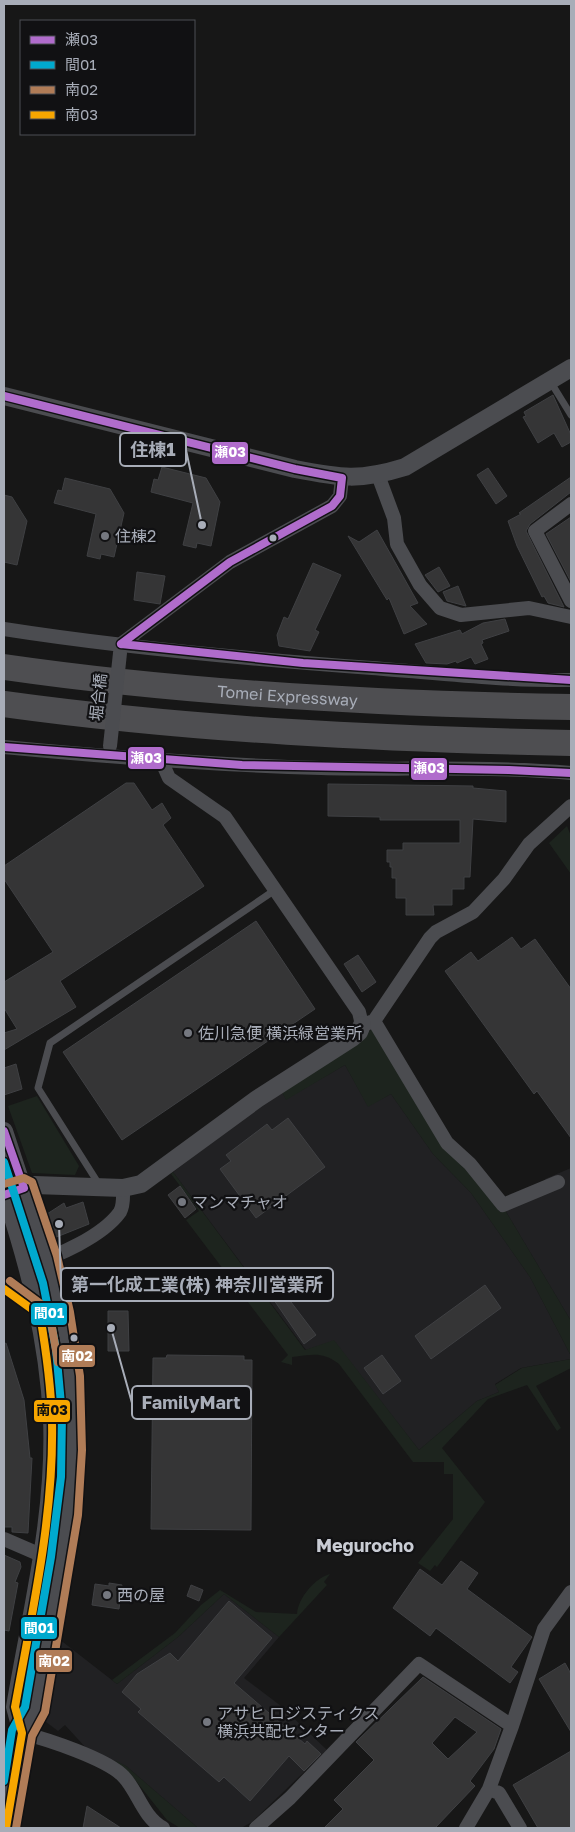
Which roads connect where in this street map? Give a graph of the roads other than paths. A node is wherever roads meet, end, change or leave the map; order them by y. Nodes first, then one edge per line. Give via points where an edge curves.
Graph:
1 (571, 368) edge
2 (549, 381) junction
3 (4, 396) edge
4 (571, 415) edge
5 (378, 475) junction
6 (342, 478) junction
7 (571, 504) edge
8 (571, 601) edge
9 (571, 618) edge
10 (4, 629) edge
11 (121, 649) junction
12 (4, 667) edge
13 (571, 680) edge
14 (4, 704) edge
15 (571, 707) edge
16 (571, 743) edge
17 (4, 747) edge
18 (110, 751) junction
19 (161, 760) junction
20 (571, 773) edge
21 (571, 806) edge
22 (275, 890) junction
23 (368, 1023) junction
24 (4, 1130) edge
25 (558, 1182) dead end
26 (24, 1188) junction
27 (101, 1188) junction
28 (123, 1188) junction
29 (4, 1193) edge
30 (48, 1259) junction
31 (29, 1265) junction
32 (4, 1289) edge
33 (40, 1315) junction
34 (4, 1540) edge
35 (41, 1555) junction
36 (571, 1592) edge
37 (512, 1726) junction
38 (22, 1733) junction
39 (489, 1789) junction
40 (6, 1828) edge
41 (163, 1828) edge
42 (256, 1828) edge
43 (466, 1828) edge
44 (520, 1828) edge

1 - 2 street
2 - 4 lane
2 - 5 street via 423,458
3 - 6 street
5 - 6 street
5 - 9 street via 394,518 397,544 420,585 440,608 461,615 529,608
6 - 11 street via 340,496 332,506 230,562
7 - 8 street via 535,531
10 - 11 street
11 - 13 street
11 - 18 street, 堀合橋, bridge
12 - 15 highway, Tomei Expressway via 145,684 292,695 455,705
14 - 16 highway via 154,722 293,732 452,741
17 - 18 street
18 - 19 street
19 - 20 street via 320,768
19 - 22 street via 169,778 226,817
21 - 23 street via 529,844 473,912 430,938
22 - 23 street
22 - 27 lane via 50,1043 38,1088
23 - 25 street via 447,1142 470,1164 503,1205
23 - 28 street via 352,1038 257,1099 141,1184
24 - 26 street
26 - 27 street
26 - 29 street
26 - 30 street
27 - 28 street
28 - 30 street via 120,1212 95,1235
29 - 31 street
30 - 31 street
30 - 38 street via 70,1376 71,1478 35,1710
31 - 33 street
32 - 33 lane
33 - 35 street via 52,1420 51,1478
34 - 35 street
35 - 38 street via 15,1707
36 - 37 street via 544,1629
37 - 39 street
37 - 42 street via 419,1664 290,1798
38 - 40 street
38 - 41 street via 113,1768 124,1777 142,1806
39 - 43 street
39 - 44 street via 499,1793

